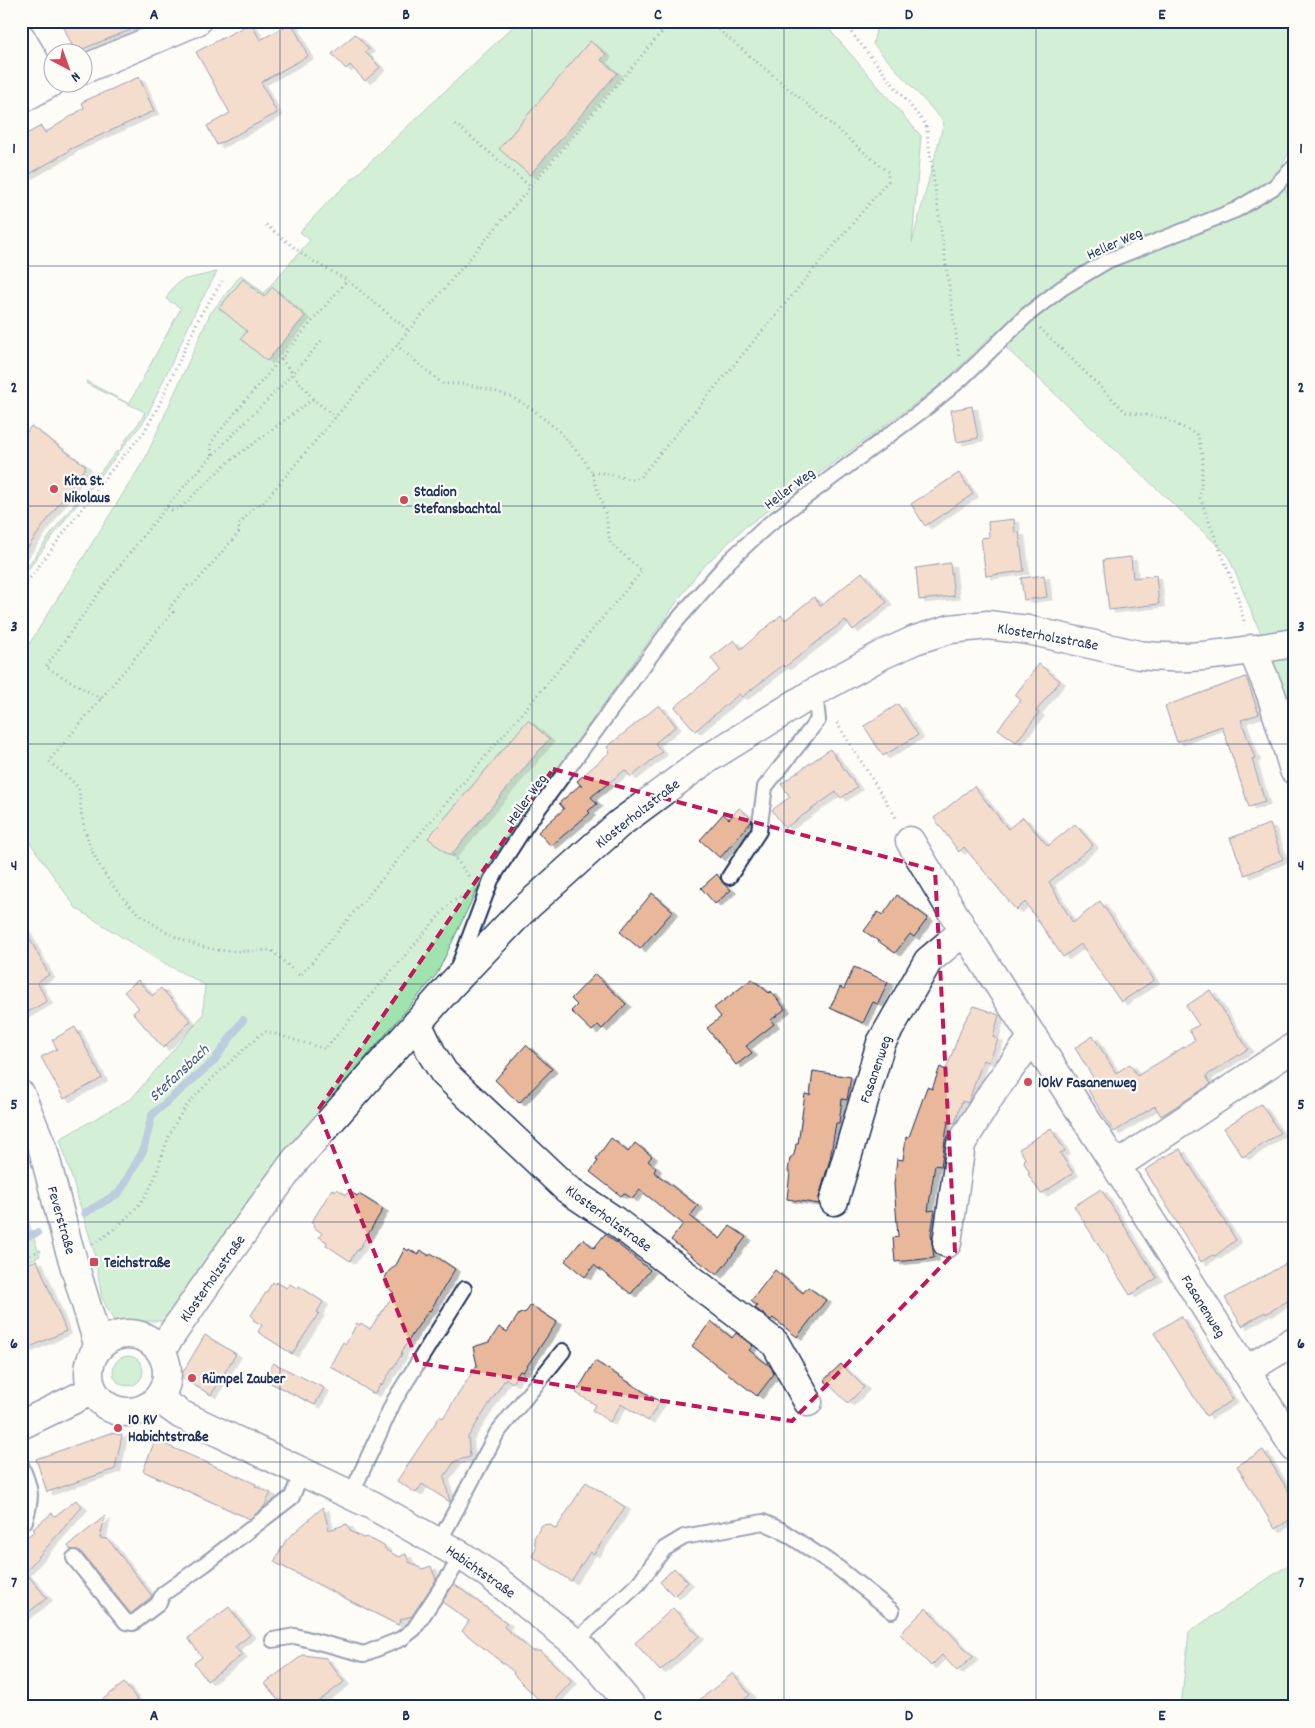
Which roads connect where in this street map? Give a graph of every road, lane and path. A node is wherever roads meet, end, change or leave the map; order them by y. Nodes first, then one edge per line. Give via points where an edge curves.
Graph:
1 (197, 21) edge
2 (671, 21) edge
3 (708, 21) edge
4 (842, 21) edge
5 (21, 38) edge
6 (92, 66) edge
7 (42, 71) edge
8 (42, 87) edge
9 (21, 99) edge
10 (455, 124) dead end
11 (1294, 167) edge
12 (531, 187) junction
13 (266, 225) dead end
14 (347, 280) junction
15 (222, 281) dead end
16 (1026, 315) junction
17 (409, 330) junction
18 (322, 340) dead end
19 (396, 345) junction
20 (281, 360) junction
21 (293, 374) junction
22 (962, 378) junction
23 (313, 399) junction
24 (336, 417) junction
25 (212, 456) junction
26 (592, 473) junction
27 (167, 507) junction
28 (21, 590) edge
29 (1274, 646) edge
30 (815, 692) junction
31 (101, 699) junction
32 (836, 722) dead end
33 (1294, 770) edge
34 (894, 815) dead end
35 (910, 841) dead end
36 (453, 855) dead end
37 (729, 877) dead end
38 (491, 880) junction
39 (476, 889) junction
40 (964, 931) junction
41 (451, 985) junction
42 (417, 1023) junction
43 (1033, 1037) junction
44 (1294, 1047) edge
45 (21, 1095) edge
46 (1116, 1166) junction
47 (834, 1201) dead end
48 (947, 1243) dead end
49 (72, 1257) junction
50 (464, 1289) dead end
51 (1294, 1341) edge
52 (99, 1347) junction
53 (161, 1350) junction
54 (563, 1351) dead end
55 (1245, 1371) junction
56 (93, 1390) junction
57 (158, 1398) junction
58 (808, 1402) dead end
59 (21, 1425) edge
60 (1294, 1447) edge
61 (21, 1465) edge
62 (302, 1471) junction
63 (351, 1495) junction
64 (25, 1521) dead end
65 (439, 1542) junction
66 (462, 1556) junction
67 (74, 1558) dead end
68 (892, 1611) dead end
69 (273, 1640) dead end
70 (574, 1642) junction
71 (632, 1707) edge

1 - 6 street
2 - 12 path
3 - 26 path via 888,172 888,181 640,477 633,480 604,472
4 - 22 path via 926,125
5 - 7 street
8 - 9 street
10 - 12 path
11 - 16 lane, Heller Weg via 1274,187 1236,210 1108,261 1062,288
12 - 17 path
13 - 14 path via 309,259
14 - 17 path
14 - 20 path
15 - 28 path via 201,314 158,409 144,432 108,474
16 - 22 lane, Heller Weg
16 - 29 path via 1126,412 1164,418 1198,436 1203,461 1200,498 1236,591
17 - 19 path
18 - 21 path
19 - 24 path
19 - 26 path via 443,384 464,384 491,390 532,409 559,431
20 - 21 path
20 - 25 path via 214,438
21 - 23 path
21 - 25 path
22 - 38 lane, Heller Weg via 769,524 729,560 673,625 524,827
23 - 24 path
23 - 27 path via 226,464 180,508 172,510
24 - 31 path via 261,506 258,503 238,526 240,531 194,585 188,586 169,608 173,612
25 - 27 path
26 - 31 path via 606,516 610,543 642,572 300,976 271,950 217,950 159,928 144,918 108,879 90,845 78,788 49,761
27 - 31 path via 92,602 46,667
29 - 30 street, Klosterholzstraße via 1180,658 1155,657 1028,630 988,626 950,629 882,655
29 - 33 street via 1272,694
30 - 37 lane via 818,720 765,788 759,831
30 - 41 street, Klosterholzstraße via 704,761 619,824 521,912
32 - 34 path
35 - 40 street, Fasanenweg
36 - 39 path
38 - 39 path
38 - 41 lane, Heller Weg
39 - 49 path via 450,903 325,1049 265,1031 229,1062 182,1111 166,1141 150,1189 138,1208 106,1236
40 - 43 street, Fasanenweg
40 - 47 street, Fasanenweg via 928,961 881,1042
41 - 42 street, Klosterholzstraße
42 - 53 street, Klosterholzstraße via 295,1161
42 - 58 street, Klosterholzstraße via 444,1073 567,1189 616,1220 775,1342
43 - 46 street, Fasanenweg
43 - 48 street via 994,1090 961,1144
44 - 46 street
45 - 49 street, Feverstraße via 43,1149
46 - 55 street, Fasanenweg
49 - 52 street, Feverstraße
50 - 63 lane via 394,1400
51 - 55 street
52 - 53 street via 110,1338 138,1334
52 - 56 street via 91,1361 89,1376
53 - 57 street via 167,1364 167,1377
54 - 65 lane via 497,1433
55 - 60 street, Fasanenweg
56 - 57 street via 101,1401 126,1412 140,1410
56 - 59 street
57 - 62 street, Habichtstraße via 180,1414
61 - 64 lane via 30,1485 30,1505
62 - 63 street, Habichtstraße
62 - 67 lane via 292,1497 163,1594 158,1604 132,1623 126,1622
63 - 65 street, Habichtstraße
65 - 66 street, Habichtstraße
66 - 69 lane via 414,1629 401,1639 364,1654 295,1636
66 - 70 street, Habichtstraße
68 - 70 lane via 837,1567 763,1522 684,1537 664,1549 638,1584
70 - 71 street, Habichtstraße

